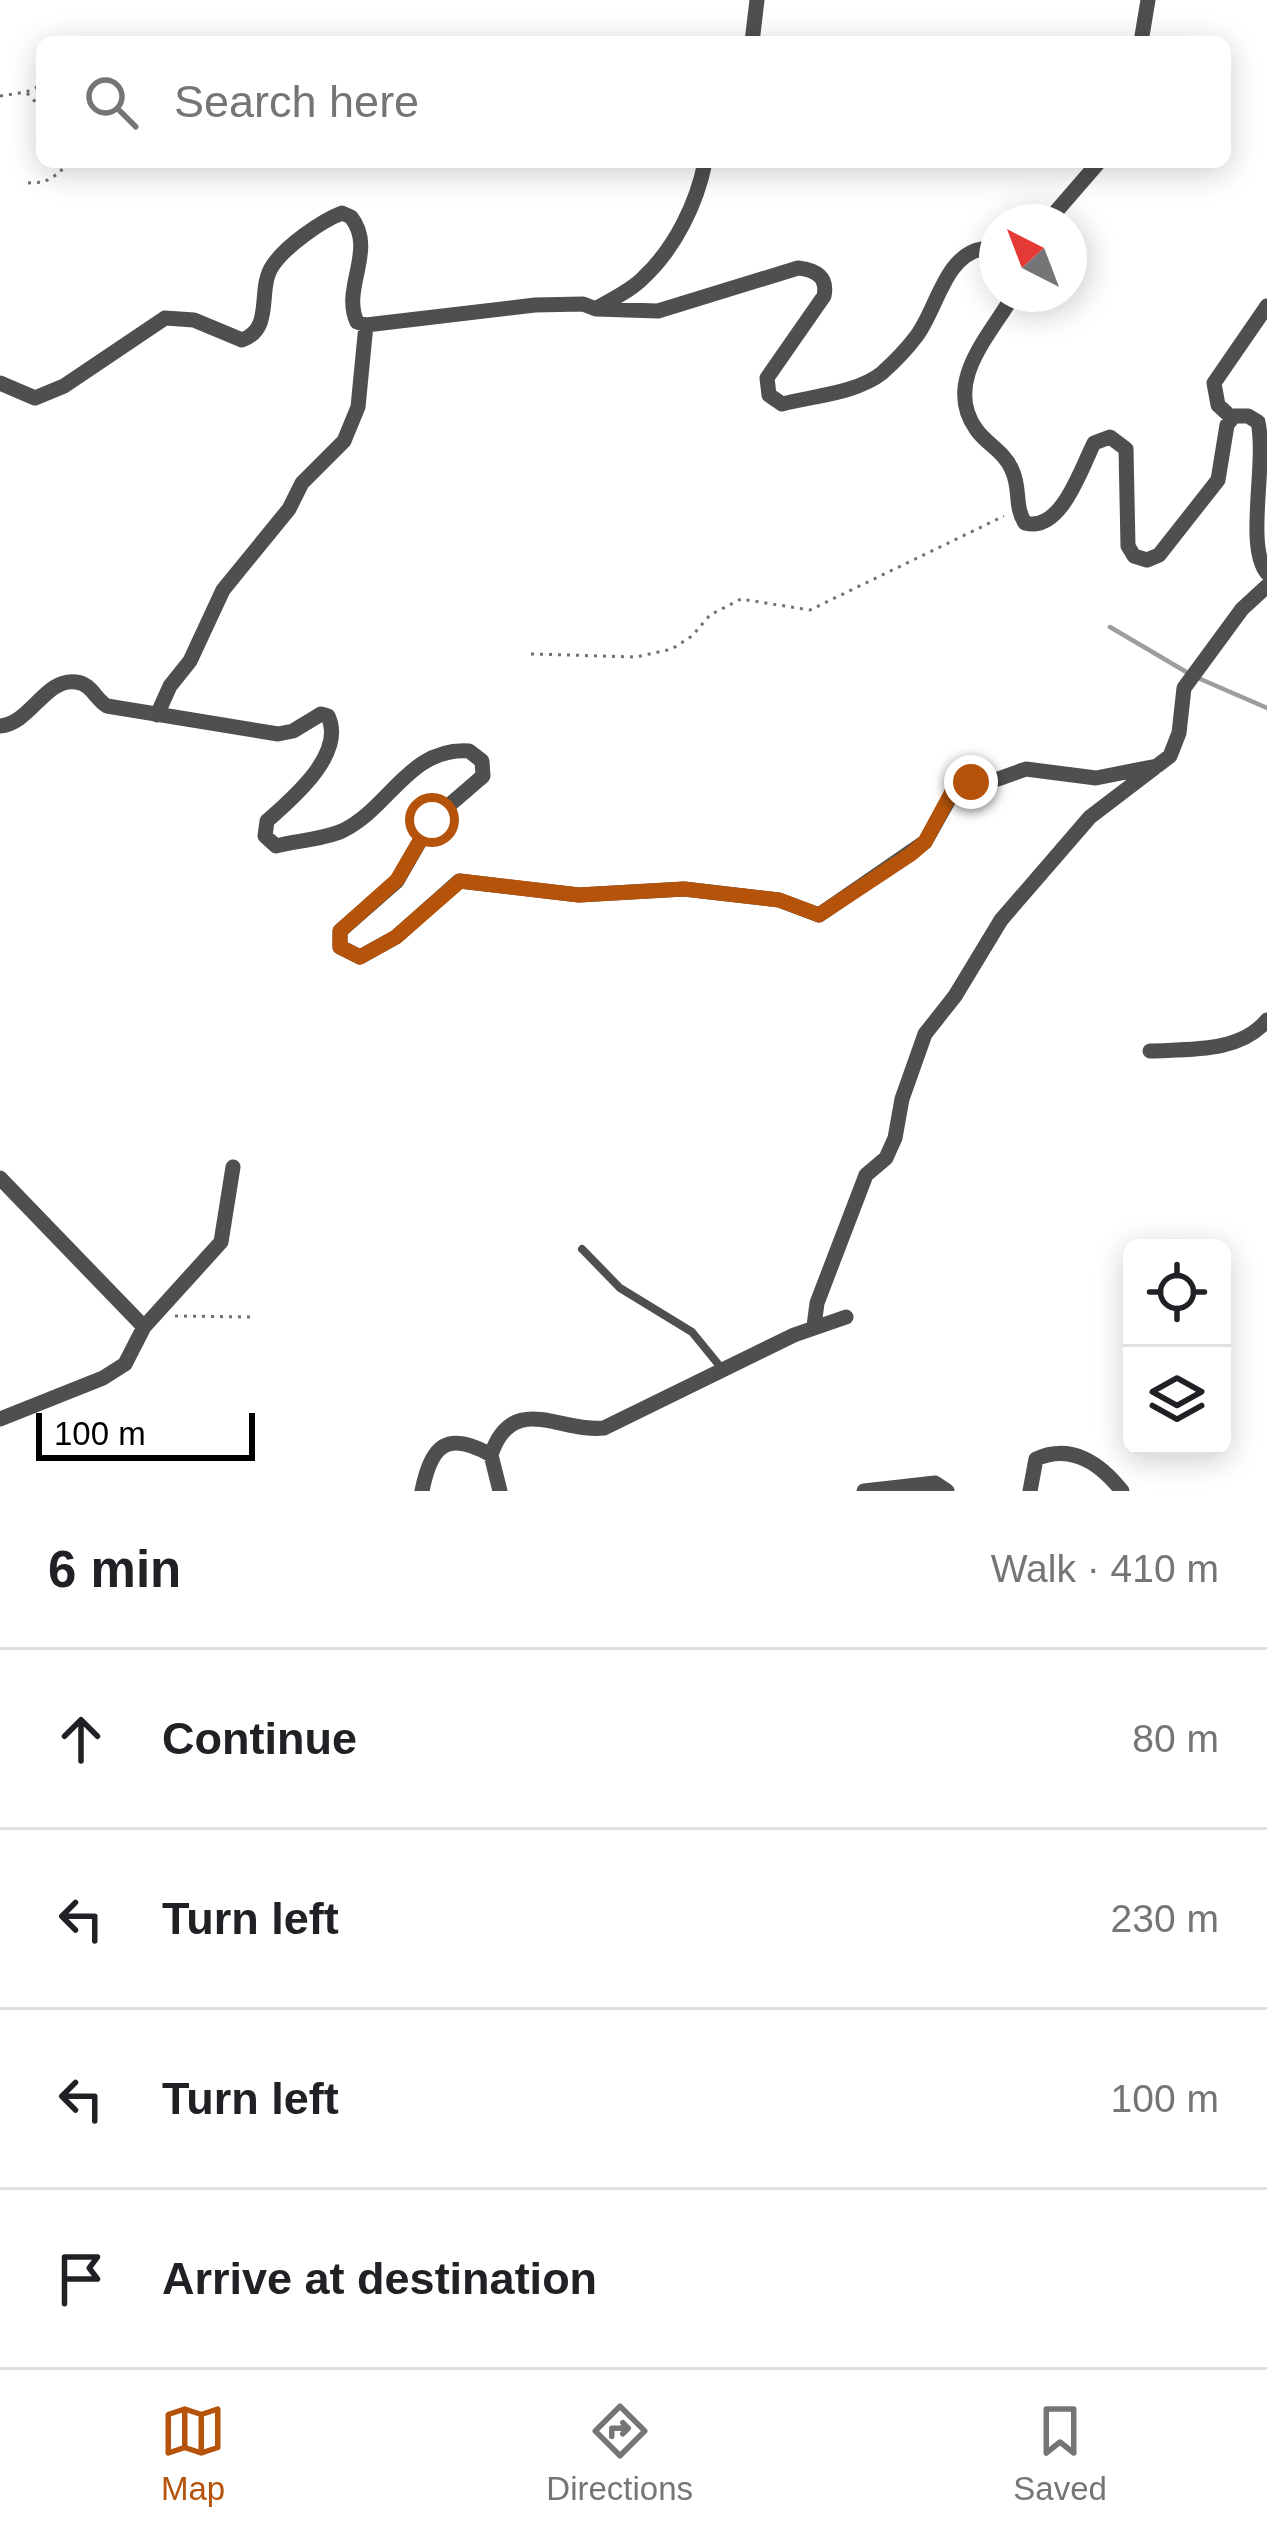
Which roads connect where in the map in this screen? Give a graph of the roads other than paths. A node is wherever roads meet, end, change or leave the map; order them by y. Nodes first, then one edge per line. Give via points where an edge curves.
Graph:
1 (757, 0) edge
2 (1148, 0) edge
3 (753, 36) edge
4 (1142, 36) edge
5 (704, 168) edge
6 (1094, 168) edge
7 (1063, 204) edge
8 (979, 250) edge
9 (1267, 305) edge
10 (596, 309) junction
11 (1002, 312) edge
12 (366, 325) junction
13 (0, 383) edge
14 (1232, 418) junction
15 (1267, 573) edge
16 (1267, 586) edge
17 (157, 715) junction
18 (0, 726) edge
19 (1157, 766) junction
20 (1267, 1020) edge
21 (1150, 1051) dead end
22 (233, 1167) dead end
23 (0, 1178) edge
24 (582, 1249) dead end
25 (846, 1317) dead end
26 (150, 1321) junction
27 (814, 1326) junction
28 (723, 1370) junction
29 (0, 1419) edge
30 (491, 1455) junction
31 (422, 1491) edge
32 (500, 1491) edge
33 (864, 1491) edge
34 (947, 1491) edge
35 (1030, 1491) edge
36 (1122, 1491) edge

1 - 3 street
2 - 4 street
5 - 10 street via 670,247 642,280
6 - 7 street
8 - 10 street via 954,268 916,338 878,376 782,404 769,395 767,378 824,296 822,277 809,269 658,311
9 - 14 street via 1214,383 1218,405
10 - 12 street via 535,305
11 - 14 street via 975,352 967,403 974,427 1013,471 1024,524 1046,522 1074,489 1094,443 1110,437 1126,449 1128,546 1147,560 1160,555 1218,480
12 - 13 street via 352,304 361,236 342,213 272,266 259,329 249,338 165,318 35,398
12 - 17 street via 358,407 344,441 302,483 223,590
14 - 15 street via 1258,422 1266,444 1258,554
16 - 19 street via 1184,688 1179,733
17 - 18 street via 107,706 75,681 52,690 14,725
17 - 19 street via 278,734 328,716 332,738 321,762 267,821 266,836 276,846 342,831 434,757 470,751 482,761 483,776 432,820 397,880 340,931 340,947 360,957 460,881 579,895 684,889 779,900 819,915 925,842 957,785 1026,769 1096,778
19 - 27 street via 1090,817 1001,920 925,1034 895,1138 866,1175
20 - 21 street via 1226,1045
22 - 26 street via 221,1242
23 - 26 street
24 - 28 lane via 620,1288 692,1332
25 - 27 street
26 - 29 street via 115,1372
27 - 28 street
28 - 30 street via 604,1428 518,1420
30 - 31 street via 464,1442 445,1444 427,1467
30 - 32 street
33 - 34 street via 935,1483
35 - 36 street via 1036,1459 1067,1454 1082,1455

